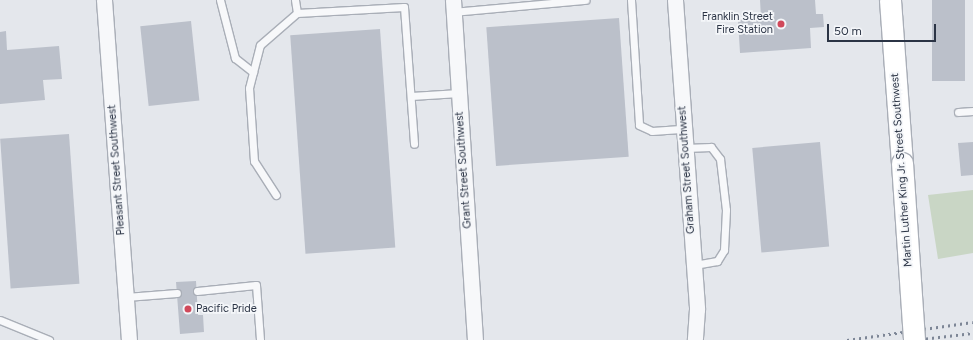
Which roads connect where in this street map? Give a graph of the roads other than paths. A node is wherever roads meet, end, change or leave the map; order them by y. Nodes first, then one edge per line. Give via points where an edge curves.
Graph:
1 (104, 0) edge
2 (220, 0) edge
3 (295, 0) edge
4 (585, 0) edge
5 (631, 0) edge
6 (675, 0) edge
7 (890, 0) edge
8 (453, 6) edge
9 (297, 13) junction
10 (253, 72) junction
11 (459, 93) junction
12 (411, 96) junction
13 (973, 111) edge
14 (958, 112) dead end
15 (684, 129) junction
16 (414, 144) dead end
17 (685, 148) junction
18 (276, 195) dead end
19 (694, 265) junction
20 (197, 291) dead end
21 (177, 293) dead end
22 (126, 297) junction
23 (0, 320) edge
24 (49, 340) edge
25 (129, 340) edge
26 (260, 340) edge
27 (475, 340) edge
28 (695, 340) edge
29 (914, 340) edge

1 - 22 street, Pleasant Street Southwest
2 - 10 lane via 236,58
3 - 9 lane
4 - 8 lane
5 - 15 lane via 639,125 652,131
6 - 15 street, Graham Street Southwest
7 - 29 main road, Martin Luther King Jr. Street Southwest, bridge
8 - 11 street, Grant Street Southwest
9 - 10 lane via 260,45
9 - 12 lane via 404,7
10 - 18 lane via 249,88 254,161
11 - 12 lane
11 - 27 street, Grant Street Southwest
12 - 16 lane
13 - 14 lane
15 - 17 street, Graham Street Southwest
17 - 19 street, Graham Street Southwest
17 - 19 lane via 711,147 720,159 726,210 724,250 717,261
19 - 28 street, Graham Street Southwest
20 - 26 lane via 256,285
21 - 22 lane
22 - 25 street, Pleasant Street Southwest
23 - 24 lane

